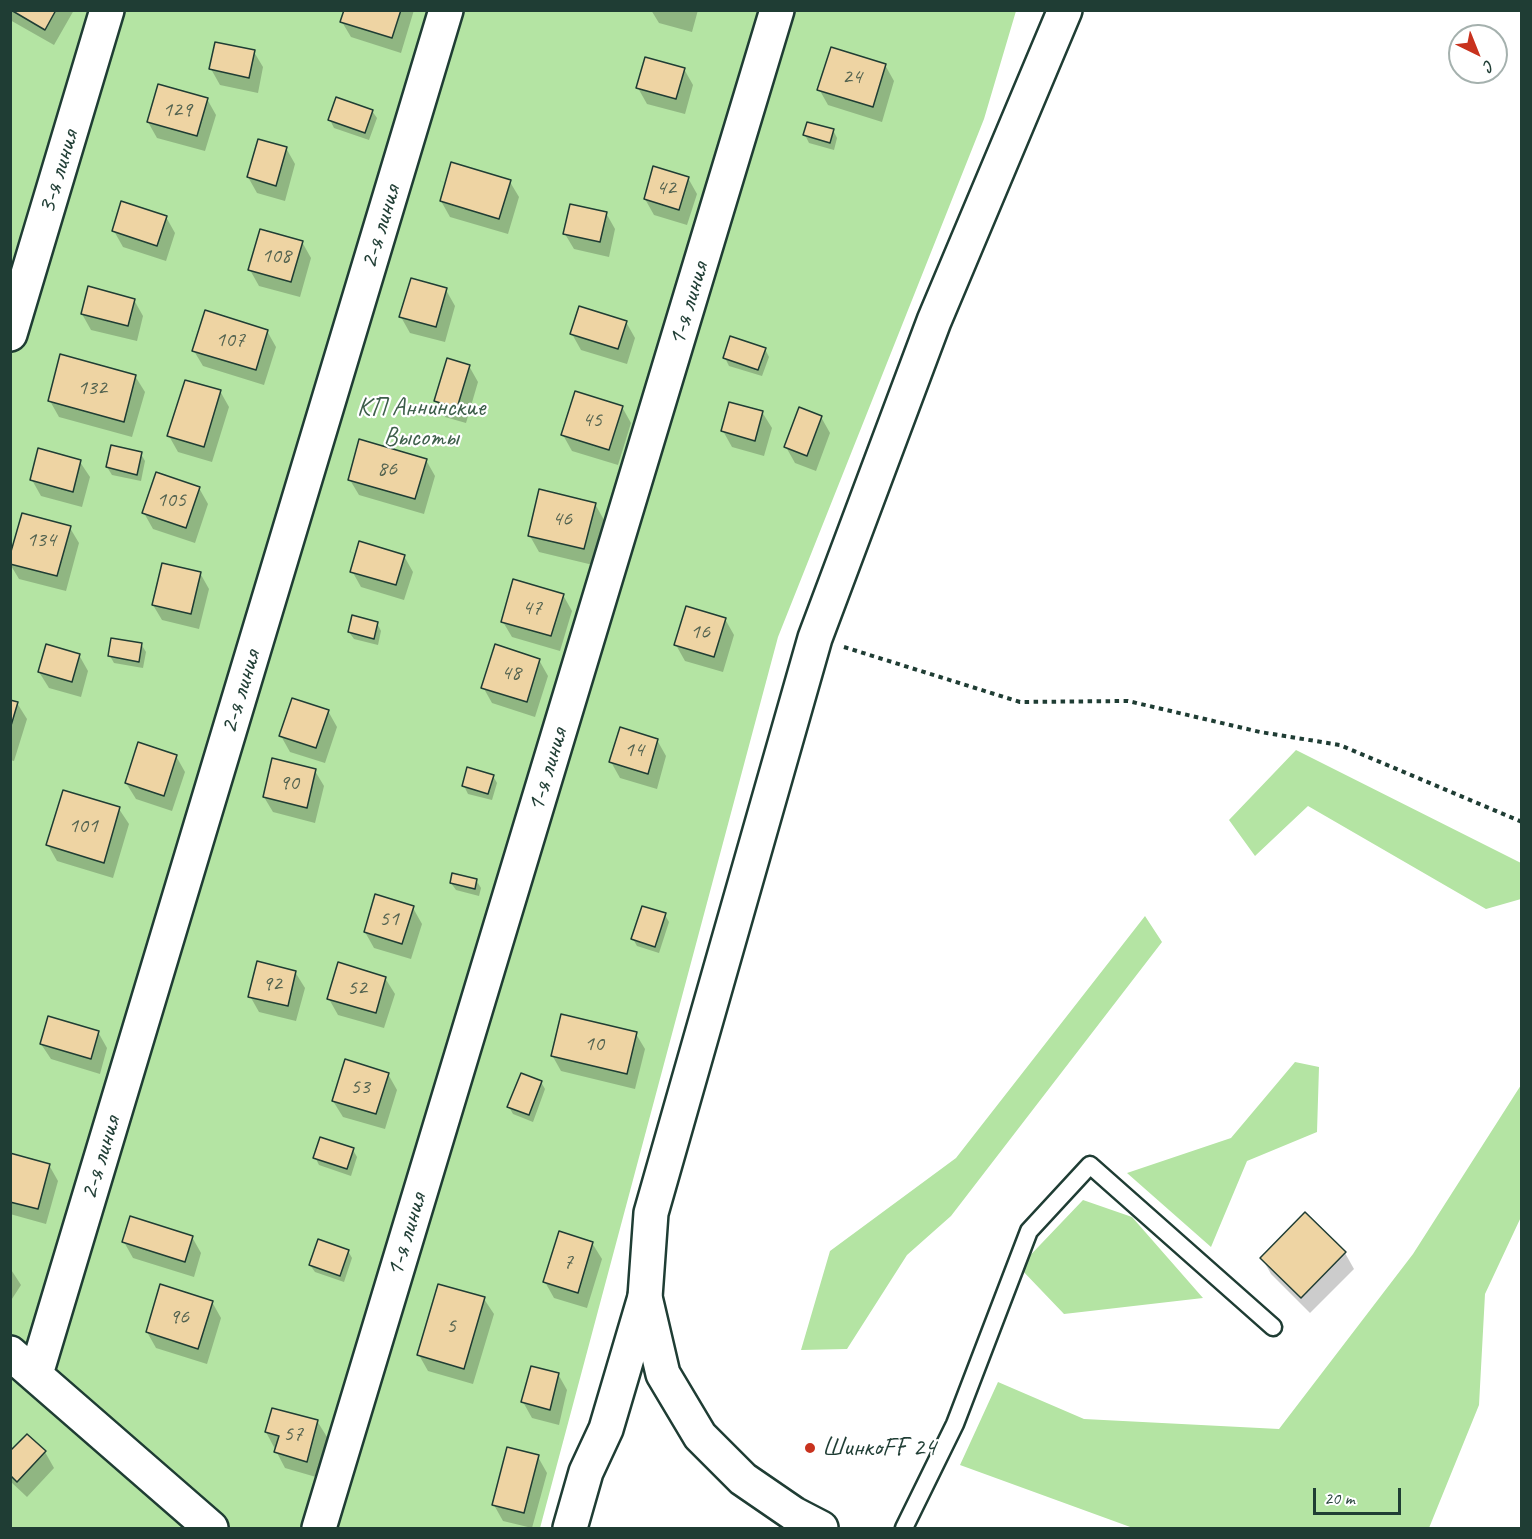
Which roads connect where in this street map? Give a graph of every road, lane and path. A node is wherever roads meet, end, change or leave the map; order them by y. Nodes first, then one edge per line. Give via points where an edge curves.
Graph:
1 (107, 10) edge
2 (446, 10) edge
3 (777, 10) edge
4 (1065, 10) edge
5 (10, 334) edge
6 (815, 638) junction
7 (1521, 822) edge
8 (645, 1297) junction
9 (1273, 1327) dead end
10 (10, 1353) edge
11 (36, 1374) junction
12 (211, 1528) edge
13 (319, 1528) edge
14 (570, 1528) edge
15 (822, 1528) edge
16 (904, 1528) edge

1 - 5 street, 3-я линия
2 - 11 street, 2-я линия
3 - 13 street, 1-я линия
4 - 6 street via 934,321
6 - 7 path via 1020,702 1128,701 1260,732 1340,745
6 - 8 street via 651,1214
8 - 14 street via 606,1429 586,1472
8 - 15 street via 663,1374 700,1436 743,1479
9 - 16 lane via 1090,1165 1029,1231 955,1424
10 - 11 street
11 - 12 street

